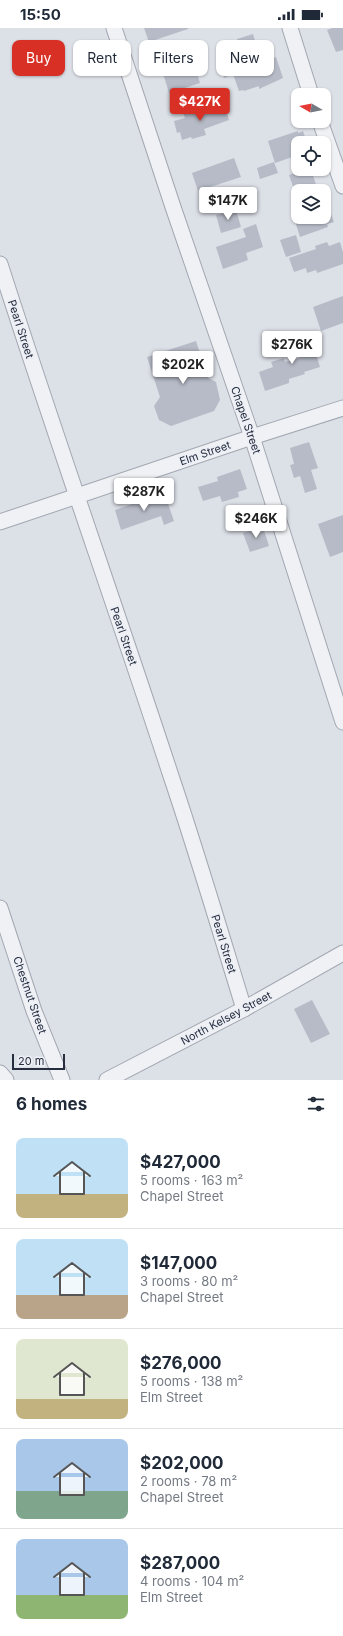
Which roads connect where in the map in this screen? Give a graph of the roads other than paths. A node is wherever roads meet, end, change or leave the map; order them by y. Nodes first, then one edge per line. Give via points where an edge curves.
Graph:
1 (114, 28) edge
2 (290, 28) edge
3 (310, 88) edge
4 (322, 128) edge
5 (343, 186) edge
6 (0, 264) edge
7 (343, 408) edge
8 (252, 437) junction
9 (76, 497) junction
10 (0, 522) edge
11 (343, 722) edge
12 (0, 908) edge
13 (343, 953) edge
14 (244, 1009) junction
15 (0, 1073) edge
16 (6, 1080) edge
17 (62, 1080) edge
18 (106, 1080) edge

1 - 8 street, Chapel Street via 172,208
2 - 3 street
4 - 5 street
6 - 9 street, Pearl Street
7 - 8 street, Elm Street
8 - 9 street, Elm Street
8 - 11 street, Chapel Street
9 - 10 street, Elm Street
9 - 14 street, Pearl Street via 172,776
12 - 17 street, Chestnut Street via 34,1011
13 - 14 street, North Kelsey Street
14 - 18 street, North Kelsey Street
15 - 16 street

